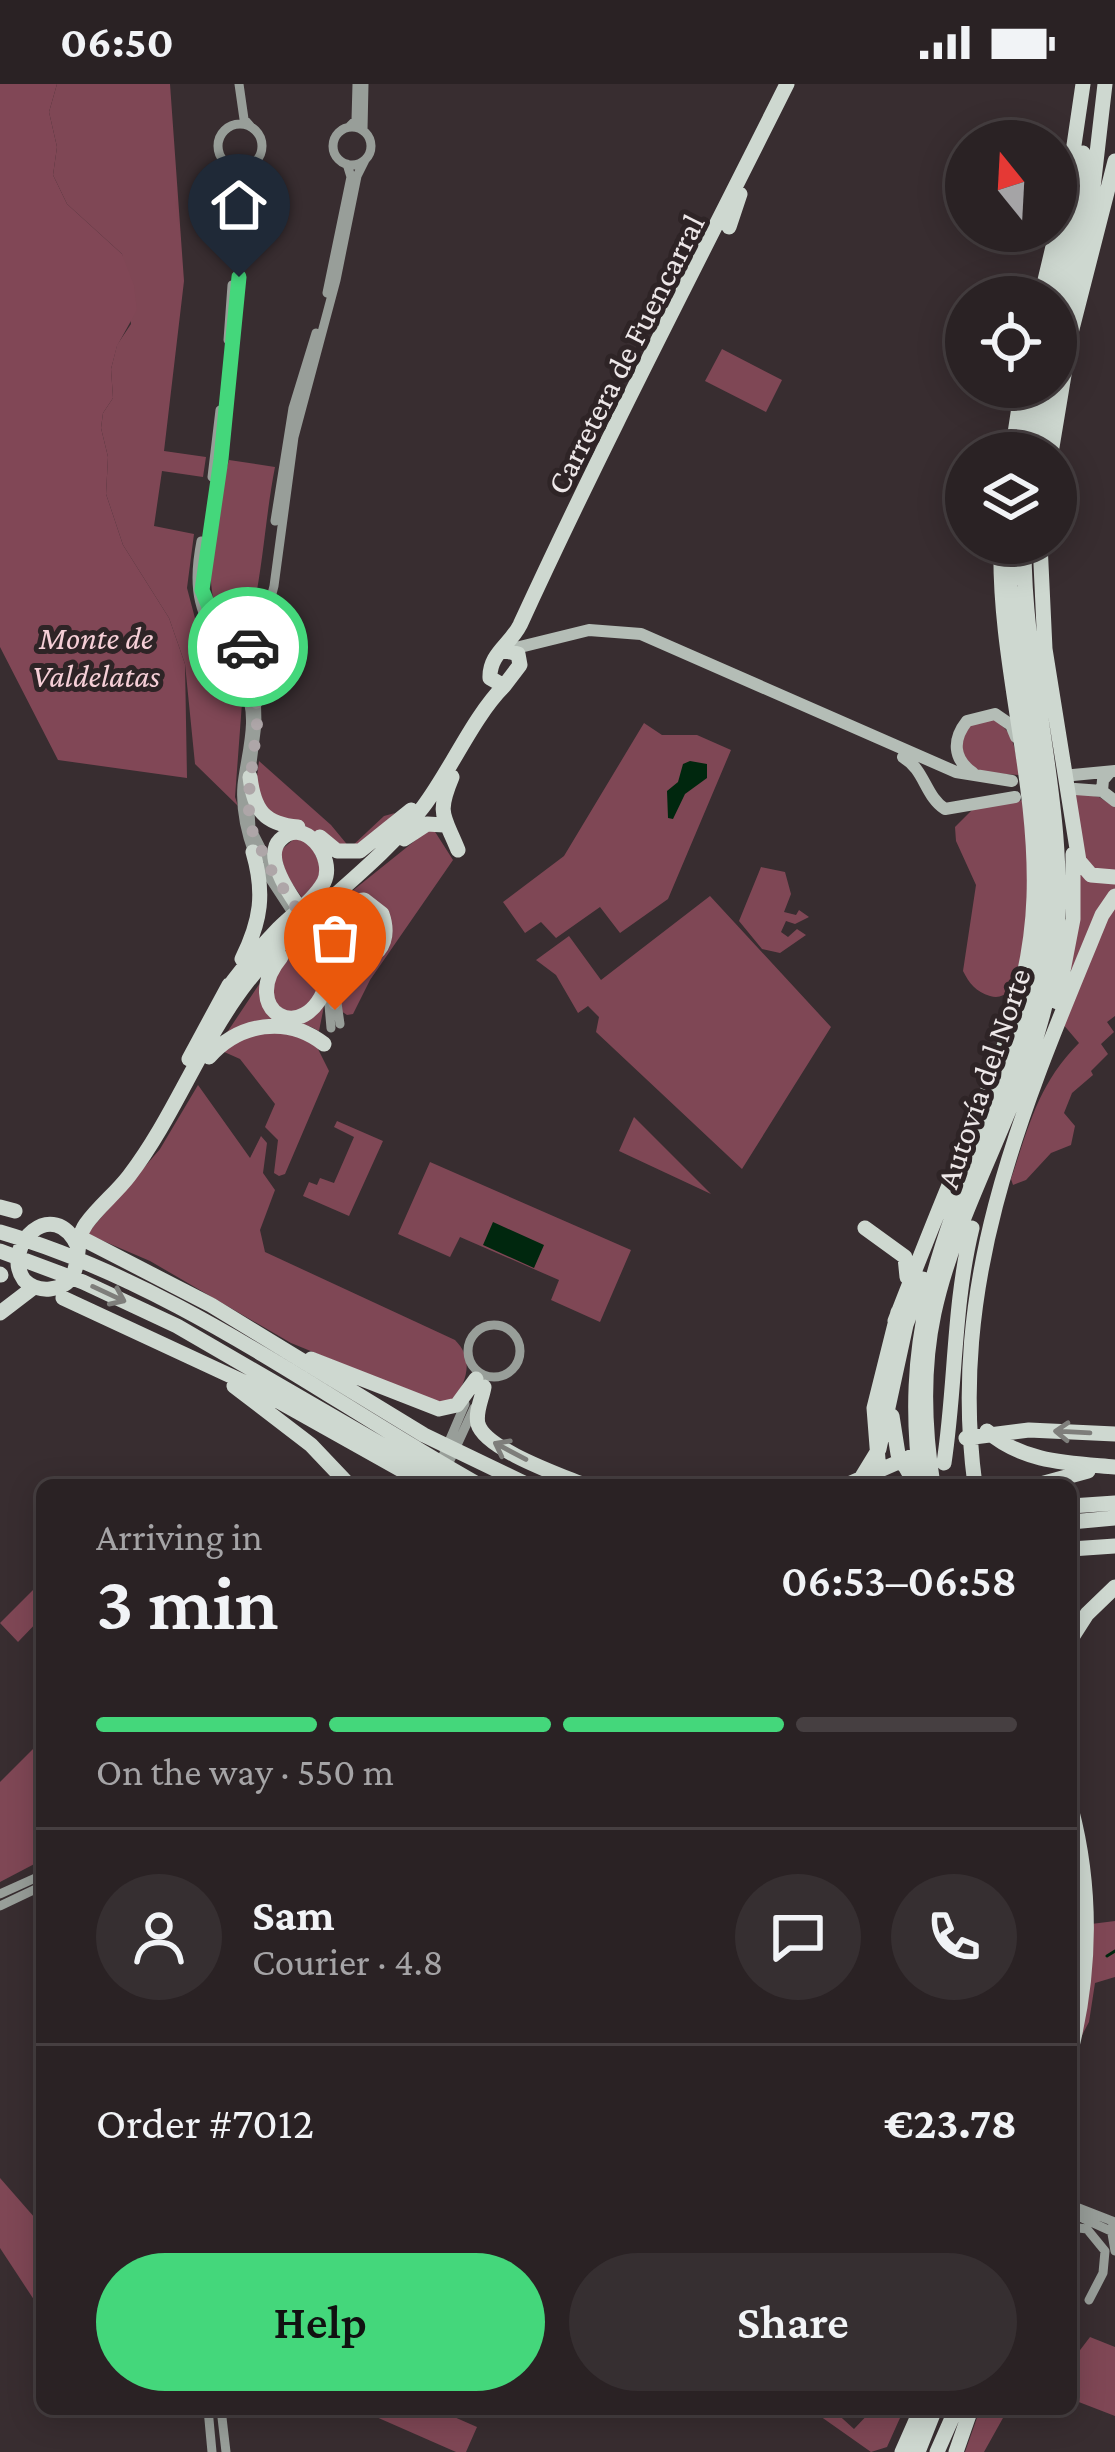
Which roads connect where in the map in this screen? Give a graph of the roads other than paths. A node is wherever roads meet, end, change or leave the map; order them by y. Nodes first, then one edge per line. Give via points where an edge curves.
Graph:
1 (237, 84) edge
2 (361, 84) edge
3 (791, 84) edge
4 (1082, 84) edge
5 (1105, 84) edge
6 (232, 125) junction
7 (251, 127) junction
8 (349, 127) junction
9 (363, 130) junction
10 (364, 160) junction
11 (1115, 161) edge
12 (253, 163) junction
13 (347, 164) junction
14 (232, 166) junction
15 (740, 191) junction
16 (729, 227) dead end
17 (1046, 276) edge
18 (1058, 276) edge
19 (1071, 276) edge
20 (1054, 432) edge
21 (1004, 564) edge
22 (1012, 564) edge
23 (1025, 564) edge
24 (1035, 564) edge
25 (1018, 586) junction
26 (240, 647) junction
27 (257, 652) junction
28 (514, 653) junction
29 (224, 656) junction
30 (497, 682) junction
31 (256, 684) junction
32 (243, 688) junction
33 (790, 698) junction
34 (470, 736) junction
35 (1024, 765) junction
36 (1112, 772) edge
37 (250, 777) junction
38 (985, 779) junction
39 (1012, 781) dead end
40 (1102, 791) junction
41 (1015, 797) dead end
42 (1115, 801) edge
43 (415, 811) junction
44 (1070, 812) junction
45 (396, 846) junction
46 (253, 853) junction
47 (1115, 877) edge
48 (1115, 896) edge
49 (312, 908) junction
50 (286, 935) junction
51 (327, 983) junction
52 (226, 991) junction
53 (332, 1032) junction
54 (1046, 1046) junction
55 (207, 1060) junction
56 (174, 1093) junction
57 (1000, 1136) junction
58 (128, 1177) junction
59 (949, 1204) junction
60 (996, 1217) dead end
61 (58, 1226) junction
62 (0, 1232) edge
63 (83, 1244) junction
64 (0, 1251) edge
65 (982, 1258) junction
66 (6, 1272) edge
67 (34, 1287) junction
68 (62, 1291) junction
69 (958, 1299) junction
70 (0, 1300) edge
71 (0, 1313) edge
72 (895, 1321) junction
73 (254, 1331) junction
74 (165, 1343) junction
75 (482, 1378) junction
76 (892, 1385) junction
77 (1115, 1434) edge
78 (416, 1453) junction
79 (944, 1463) dead end
80 (1115, 1469) edge
81 (343, 1479) edge
82 (429, 1479) edge
83 (435, 1479) edge
84 (444, 1479) edge
85 (482, 1479) edge
86 (570, 1479) edge
87 (860, 1479) edge
88 (863, 1479) edge
89 (880, 1479) edge
90 (915, 1479) edge
91 (919, 1479) edge
92 (932, 1479) edge
93 (974, 1479) edge
94 (1057, 1479) edge
95 (1115, 1503) edge
96 (1077, 1506) edge
97 (1115, 1518) edge
98 (1077, 1521) edge
99 (1115, 1546) edge
100 (1078, 1550) edge
101 (1115, 1587) edge
102 (1077, 1630) edge
103 (1077, 1831) edge
104 (36, 1878) edge
105 (36, 1889) edge
106 (0, 1894) edge
107 (0, 1906) edge
108 (1077, 2019) edge
109 (1077, 2211) edge
110 (1077, 2212) edge
111 (1095, 2223) junction
112 (1077, 2225) edge
113 (1114, 2225) edge
114 (1077, 2227) edge
115 (1115, 2251) edge
116 (1089, 2300) dead end
117 (209, 2415) edge
118 (222, 2415) edge
119 (918, 2415) edge
120 (933, 2415) edge
121 (953, 2415) edge
122 (971, 2415) edge
123 (212, 2452) edge
124 (226, 2452) edge
125 (902, 2452) edge
126 (918, 2452) edge
127 (937, 2452) edge
128 (956, 2452) edge

1 - 6 street
1 - 7 street
2 - 8 street
2 - 9 street
3 - 15 highway, Carretera de Fuencarral
3 - 28 highway, Carretera de Fuencarral via 569,515
4 - 17 highway
4 - 18 highway via 1082,172
5 - 19 highway via 1093,188
6 - 7 street
6 - 14 street via 218,150
7 - 12 street via 261,145
8 - 9 street
8 - 13 street via 334,144
9 - 10 street via 371,145
10 - 13 street
10 - 27 street via 294,437
11 - 20 highway
12 - 14 street
12 - 26 street via 242,179 236,323 202,572 211,618 223,641
13 - 26 street via 326,297 282,464 265,602 254,636
14 - 29 street via 227,359 195,581
15 - 16 highway
15 - 28 highway, Carretera de Fuencarral
21 - 35 highway via 1000,599
22 - 25 highway
23 - 25 highway
24 - 44 highway
25 - 57 highway, Autovía del Norte via 1059,845 1060,902 1044,1008
25 - 59 highway, Autovía del Norte via 1046,848 1043,941 1023,1033
26 - 27 street
26 - 29 street
27 - 31 street via 264,668
28 - 30 highway
28 - 30 highway via 491,663
28 - 33 main road via 576,632 641,634
29 - 32 street via 226,680
30 - 34 highway
30 - 43 highway
31 - 32 street
31 - 37 street
32 - 46 street via 250,725 242,802
33 - 38 main road
33 - 41 main road via 914,764 945,808
34 - 43 highway
34 - 45 highway via 444,797 455,839 427,824
35 - 38 main road via 1005,718 976,716 961,729 956,752
35 - 59 highway via 1033,843 1029,951 1005,1047
36 - 40 main road
36 - 40 main road via 1074,782
37 - 43 highway via 256,807 269,821 305,828 338,851 360,851
37 - 49 street via 251,828 270,868
38 - 39 main road
40 - 42 main road
43 - 45 highway
43 - 49 highway
44 - 47 highway via 1085,871
44 - 54 highway via 1073,919
45 - 49 highway
46 - 51 street via 320,954
46 - 52 highway via 261,911
48 - 54 highway
49 - 49 highway via 364,900 382,914 383,944 369,957 341,956
49 - 50 highway
49 - 53 street via 331,961
50 - 51 highway via 266,978 273,1009 304,1016 316,1010
50 - 52 highway
50 - 55 highway
50 - 56 highway via 238,984
50 - 58 highway via 243,987
51 - 53 street
52 - 56 highway
53 - 55 highway via 271,1026 233,1036
54 - 65 highway
55 - 58 highway
56 - 61 highway via 111,1186 80,1218
57 - 69 highway
57 - 92 highway, Autovía del Norte via 930,1336
58 - 63 highway via 84,1226
59 - 72 highway
59 - 72 highway via 912,1241 865,1228 907,1262
59 - 76 highway
59 - 91 highway, Autovía del Norte via 918,1336
60 - 65 highway
61 - 63 highway
61 - 66 highway via 34,1228 18,1240
62 - 78 highway via 185,1310
63 - 68 highway
63 - 73 highway via 150,1271
64 -> 78 highway via 177,1326
65 - 93 highway via 970,1379
66 - 67 highway
66 - 70 highway
67 - 68 highway
67 - 71 highway
68 - 74 highway
69 - 79 highway
69 - 80 highway via 960,1388 990,1435 1044,1460
72 - 89 highway via 874,1408
73 - 75 highway via 440,1409 458,1405
73 - 78 highway
74 - 78 highway via 326,1425
74 - 81 highway via 280,1419
75 - 75 street via 510,1372 520,1355 516,1336 502,1326 474,1334 467,1354
75 - 83 street
86 -> 75 highway via 484,1435 477,1417
76 - 88 highway via 884,1433
76 - 90 highway via 893,1434
77 -> 87 highway via 998,1431 936,1446
78 - 82 highway
78 - 84 highway
78 - 85 highway
80 - 94 highway
95 - 96 highway
97 - 98 highway
99 - 100 highway
101 - 102 highway
103 - 108 highway via 1087,1931
104 - 106 street
105 - 107 street
109 - 113 street
110 - 111 street
111 - 112 street
111 - 113 street
113 - 115 street
114 - 116 street via 1105,2252
117 - 123 street
118 - 124 street
119 - 125 highway
120 - 126 highway
121 - 127 highway
122 - 128 highway

